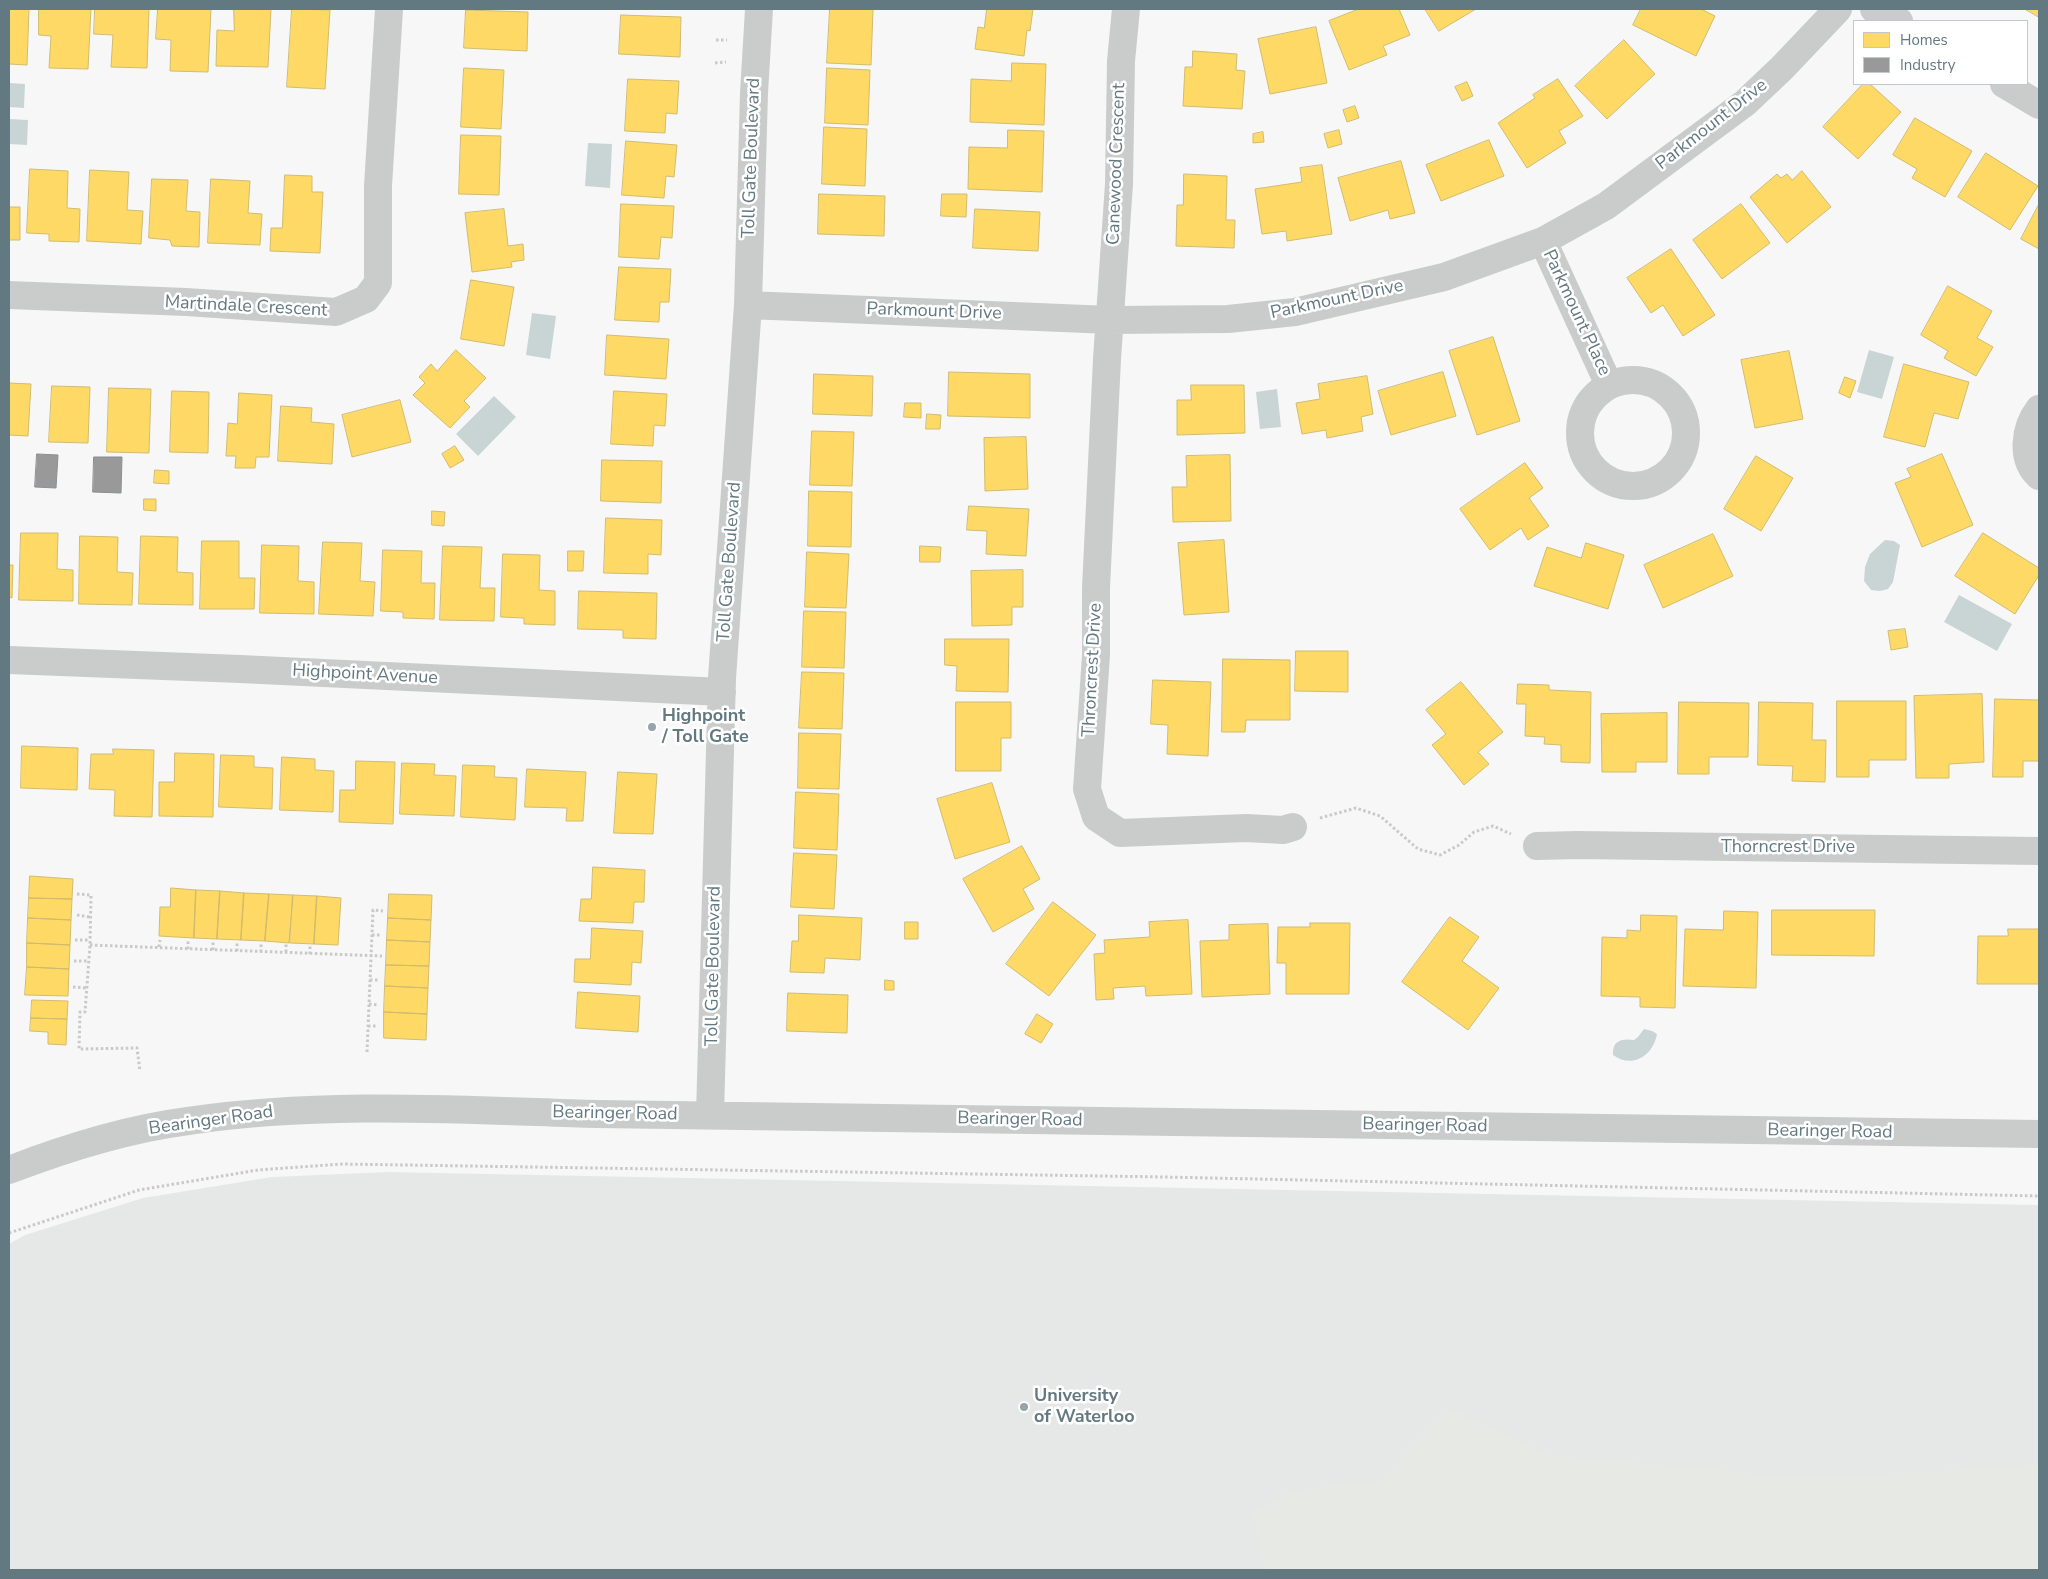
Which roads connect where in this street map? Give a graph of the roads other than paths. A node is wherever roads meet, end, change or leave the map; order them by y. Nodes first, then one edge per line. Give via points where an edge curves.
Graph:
1 (389, 9) edge
2 (759, 9) edge
3 (1126, 9) edge
4 (1838, 9) edge
5 (1874, 9) edge
6 (1897, 20) edge
7 (2006, 85) edge
8 (2039, 105) edge
9 (1543, 241) junction
10 (9, 295) edge
11 (748, 305) junction
12 (1110, 320) junction
13 (1609, 385) dead end
14 (2039, 409) edge
15 (2039, 476) edge
16 (9, 660) edge
17 (722, 692) junction
18 (1293, 827) road end
19 (1537, 846) road end
20 (2039, 851) edge
21 (710, 1115) junction
22 (2039, 1134) edge
23 (9, 1170) edge

1 - 10 street, Martindale Crescent via 378,186 378,283 366,299 336,312
2 - 11 street, Toll Gate Boulevard
3 - 12 street, Canewood Crescent
4 - 9 street, Parkmount Drive via 1745,103 1606,206
5 - 6 street
7 - 8 street
9 - 12 street, Parkmount Drive via 1444,277 1295,312 1228,319
9 - 13 street, Parkmount Place
11 - 12 street, Parkmount Drive
11 - 17 street, Toll Gate Boulevard
12 - 18 street, Throncrest Drive via 1087,789 1096,817 1120,833 1252,828 1283,830
14 - 15 street via 2032,419 2026,445 2030,462
16 - 17 street, Highpoint Avenue
17 - 21 street, Toll Gate Boulevard
19 - 20 street, Thorncrest Drive
21 - 22 street, Bearinger Road
21 - 23 street, Bearinger Road via 372,1107 260,1112 186,1121 121,1135 44,1156

